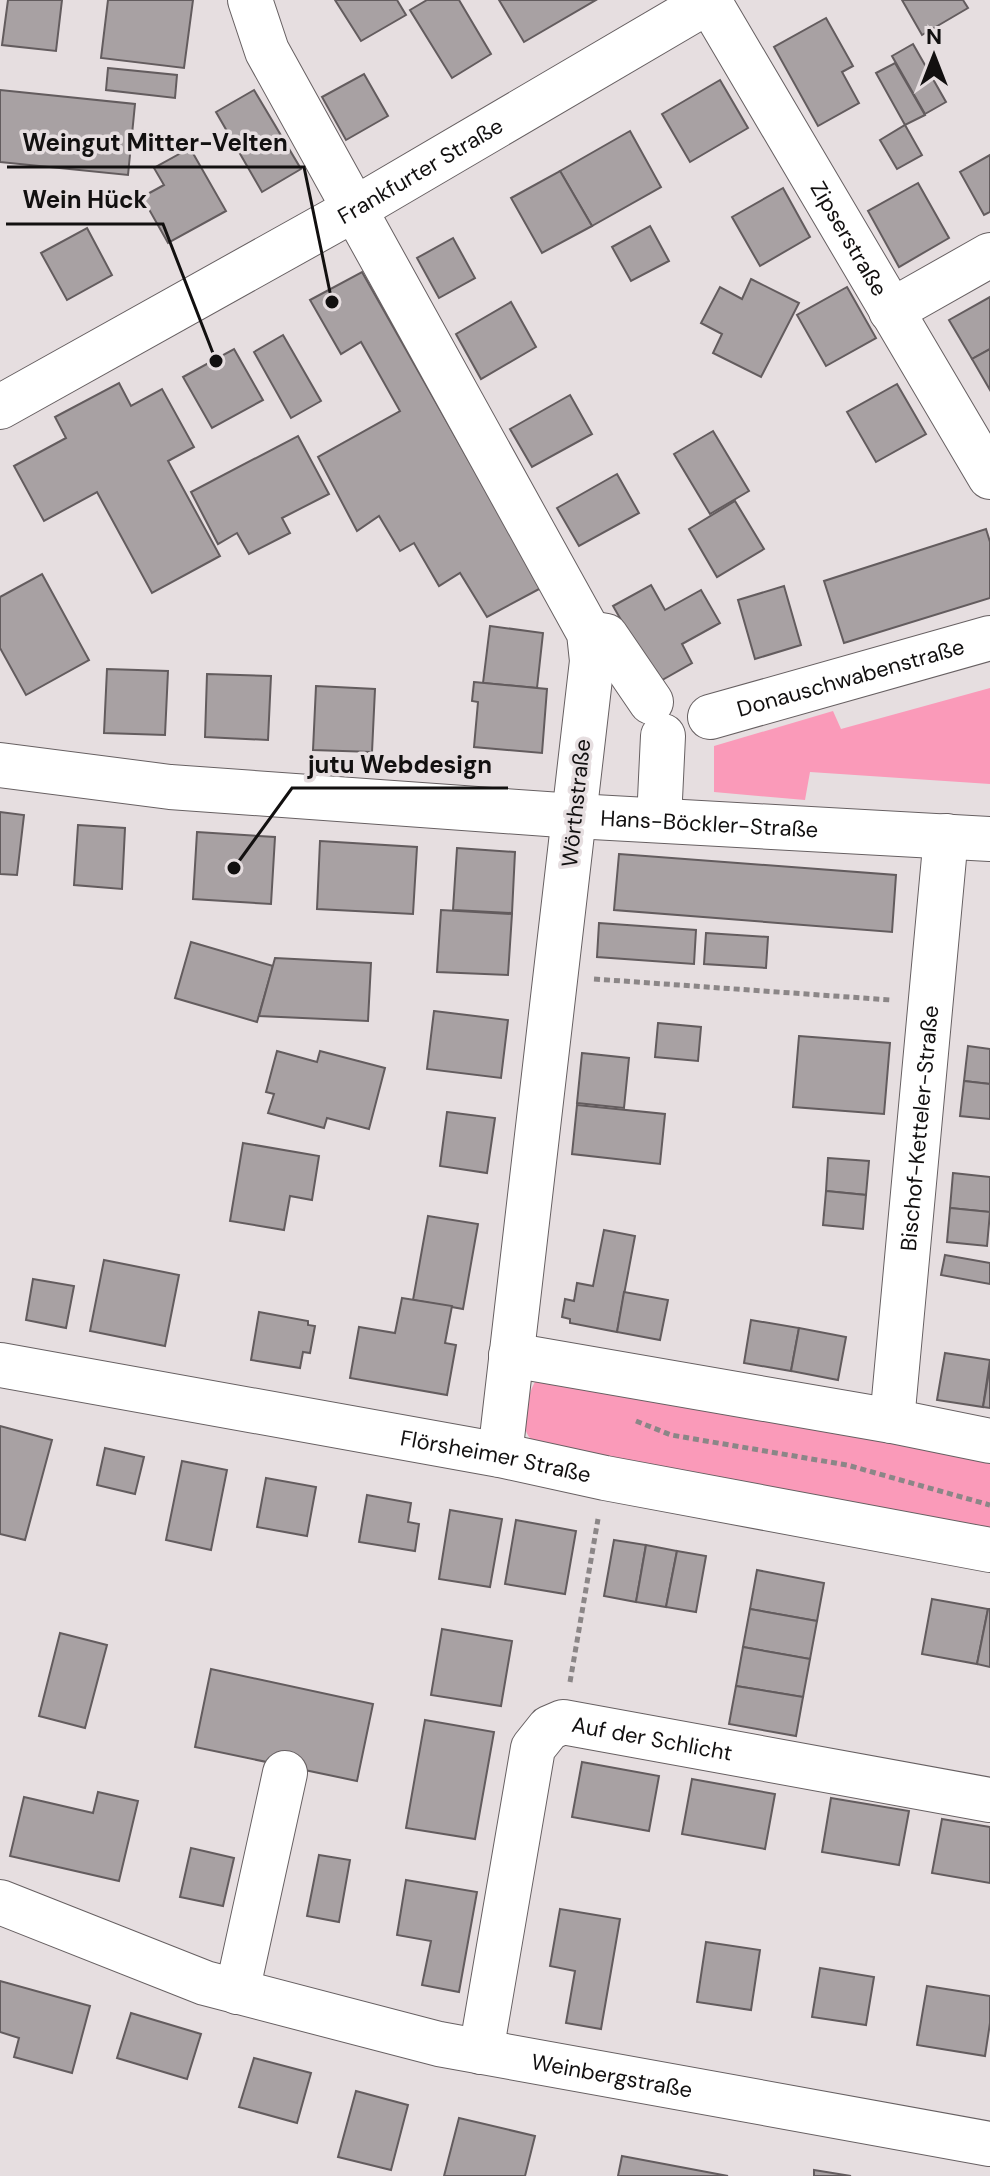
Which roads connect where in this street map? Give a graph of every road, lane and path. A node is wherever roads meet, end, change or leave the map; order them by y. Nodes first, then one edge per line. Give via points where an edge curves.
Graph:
1 (250, 0) edge
2 (710, 1) edge
3 (353, 210) junction
4 (990, 255) edge
5 (891, 311) junction
6 (0, 407) edge
7 (990, 477) edge
8 (589, 633) junction
9 (990, 638) edge
10 (710, 717) dead end
11 (0, 765) edge
12 (575, 816) junction
13 (659, 820) junction
14 (946, 836) junction
15 (990, 839) edge
16 (557, 976) junction
17 (930, 1002) junction
18 (511, 1355) junction
19 (0, 1365) edge
20 (630, 1418) dead end
21 (892, 1421) junction
22 (990, 1441) edge
23 (500, 1455) junction
24 (605, 1478) junction
25 (990, 1505) edge
26 (990, 1550) edge
27 (563, 1722) junction
28 (285, 1773) dead end
29 (990, 1800) edge
30 (0, 1902) edge
31 (237, 1992) junction
32 (481, 2052) junction
33 (990, 2144) edge

1 - 3 street, Wörthstraße via 267,51
2 - 3 street, Frankfurter Straße
2 - 5 street, Zipserstraße
3 - 6 street, Frankfurter Straße
3 - 8 street, Wörthstraße
4 - 5 street
5 - 7 street, Zipserstraße
8 - 12 street, Wörthstraße via 592,661
8 - 13 street via 606,636 657,719
9 - 10 street, Donauschwabenstraße
11 - 12 street, Hans-Böckler-Straße via 170,787
12 - 13 street, Hans-Böckler-Straße
12 - 16 street, Wörthstraße
13 - 14 street, Hans-Böckler-Straße
14 - 15 street, Hans-Böckler-Straße
14 - 17 street, Bischof-Ketteler-Straße
16 - 17 path
16 - 18 street, Wörthstraße
17 - 21 street, Bischof-Ketteler-Straße
18 - 21 street
18 - 23 street, Wörthstraße
19 - 23 street, Flörsheimer Straße
20 - 25 path via 671,1435 847,1465
21 - 22 street
23 - 24 street, Flörsheimer Straße
24 - 26 street, Flörsheimer Straße
24 - 27 path
27 - 29 street, Auf der Schlicht
27 - 32 street, Auf der Schlicht via 549,1728 533,1748
28 - 31 street
30 - 31 street, Weinbergstraße
31 - 32 street, Weinbergstraße
32 - 33 street, Weinbergstraße

